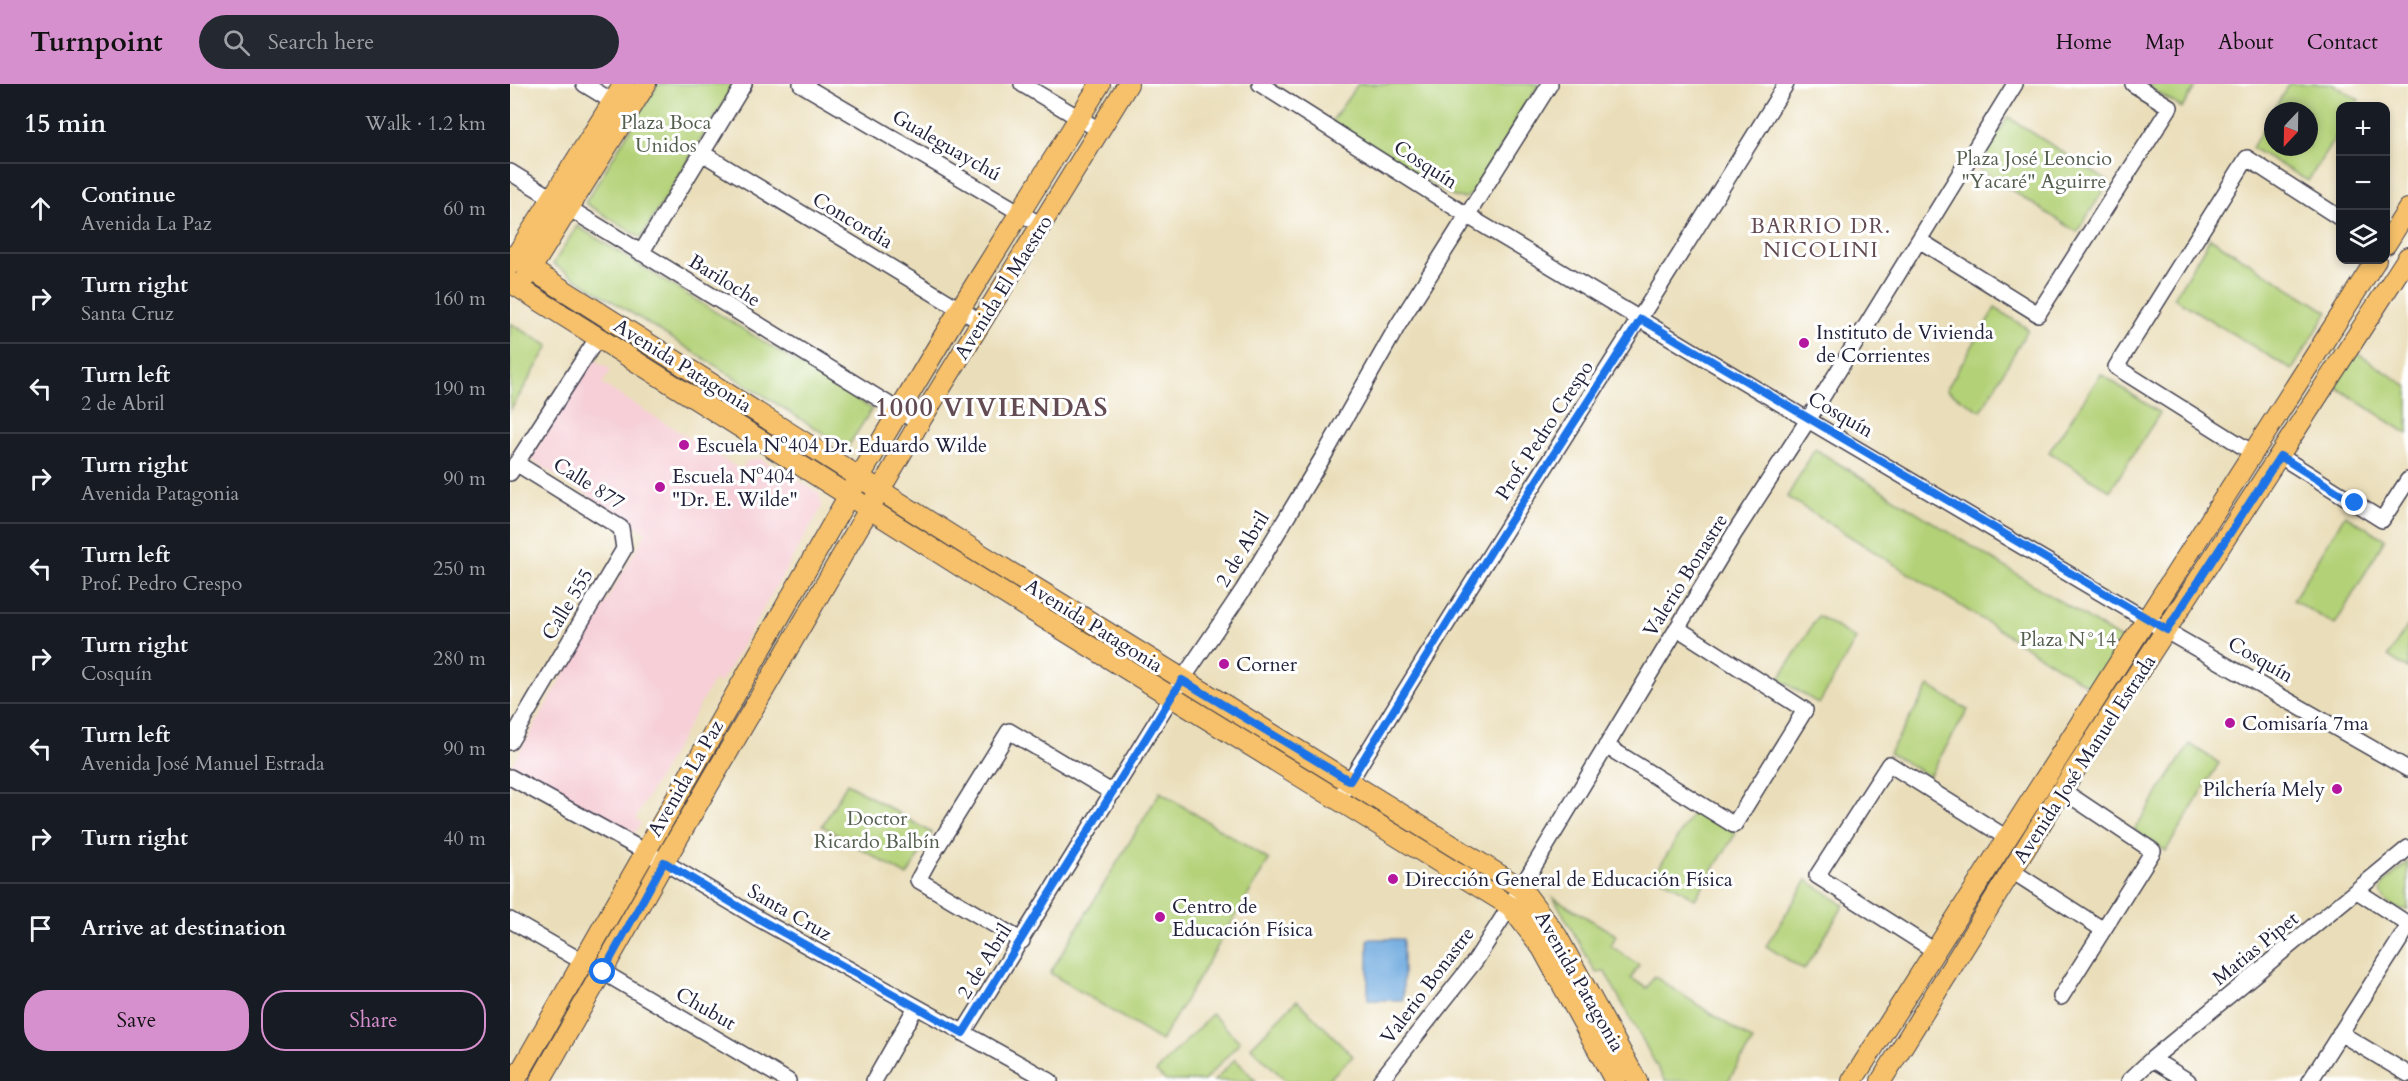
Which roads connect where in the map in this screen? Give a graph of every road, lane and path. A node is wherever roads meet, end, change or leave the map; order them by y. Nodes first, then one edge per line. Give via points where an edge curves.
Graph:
1 (584, 84) edge
2 (624, 84) edge
3 (646, 84) edge
4 (744, 84) edge
5 (801, 84) edge
6 (1022, 84) edge
7 (1100, 84) edge
8 (1128, 84) edge
9 (1260, 84) edge
10 (1550, 84) edge
11 (1786, 84) edge
12 (2014, 84) edge
13 (2133, 84) edge
14 (621, 107) junction
15 (1078, 119) junction
16 (1099, 130) junction
17 (702, 153) junction
18 (510, 172) edge
19 (560, 204) junction
20 (2408, 209) edge
21 (1020, 212) junction
22 (2336, 215) edge
23 (1468, 216) junction
24 (1041, 225) junction
25 (2390, 236) edge
26 (1919, 240) junction
27 (641, 253) junction
28 (512, 260) edge
29 (2407, 262) edge
30 (2373, 264) edge
31 (531, 270) junction
32 (515, 285) edge
33 (960, 309) junction
34 (1641, 319) junction
35 (981, 322) junction
36 (598, 337) junction
37 (899, 412) junction
38 (1808, 420) junction
39 (919, 423) junction
40 (2253, 453) junction
41 (2280, 456) junction
42 (513, 468) edge
43 (860, 477) junction
44 (2408, 480) edge
45 (881, 491) junction
46 (849, 495) junction
47 (870, 509) junction
48 (624, 549) joint
49 (2145, 619) junction
50 (1677, 628) junction
51 (2167, 630) junction
52 (1178, 688) junction
53 (510, 742) edge
54 (1606, 746) junction
55 (2408, 770) edge
56 (510, 777) edge
57 (1350, 781) junction
58 (2062, 790) junction
59 (1113, 793) junction
60 (1339, 799) junction
61 (2007, 838) junction
62 (2408, 848) edge
63 (644, 851) junction
64 (664, 862) junction
65 (2012, 871) junction
66 (1521, 888) junction
67 (2357, 891) junction
68 (1510, 906) junction
69 (510, 920) edge
70 (2408, 925) edge
71 (2102, 929) junction
72 (1022, 941) junction
73 (1935, 951) junction
74 (583, 962) junction
75 (603, 972) junction
76 (2061, 997) dead end
77 (916, 1007) junction
78 (2340, 1032) junction
79 (963, 1033) junction
80 (2152, 1059) junction
81 (2408, 1074) edge
82 (515, 1081) edge
83 (540, 1081) edge
84 (788, 1081) edge
85 (874, 1081) edge
86 (1050, 1081) edge
87 (1380, 1081) edge
88 (1615, 1081) edge
89 (1637, 1081) edge
90 (1852, 1081) edge
91 (1881, 1081) edge
92 (2129, 1081) edge
93 (2188, 1081) edge
94 (2310, 1081) edge

1 - 14 street
2 - 14 main road
3 - 14 main road
4 - 17 street
5 - 21 street, Gualeguaychú
6 - 15 street
7 - 15 main road, Avenida El Maestro
8 - 16 main road, Avenida El Maestro
9 - 23 street, Cosquín
10 - 23 street, 2 de Abril
11 - 34 street, Prof. Pedro Crespo
12 - 26 street, Valerio Bonastre
13 - 26 street via 2170,107 2038,314
14 - 19 main road
15 - 16 street
15 - 21 main road, Avenida El Maestro
16 - 24 main road, Avenida El Maestro
17 - 27 street
17 - 33 street, Concordia
18 - 19 street, Bariloche
19 - 27 street, Bariloche
19 - 28 main road
19 - 31 main road
20 - 25 main road
21 - 24 street, Gualeguaychú
21 - 33 main road, Avenida El Maestro
22 - 40 street via 2247,158 2116,367
23 - 34 street, Cosquín
23 - 52 street, 2 de Abril via 1392,335 1243,590
24 - 35 main road, Avenida El Maestro
26 - 38 street, Valerio Bonastre
27 - 37 street, Bariloche
28 - 31 main road, Avenida Patagonia
29 - 41 main road, Avenida José Manuel Estrada
30 - 40 main road, Avenida José Manuel Estrada
31 - 32 main road
31 - 43 main road, Avenida Patagonia
32 - 36 main road, Avenida Patagonia
33 - 35 street, Concordia
33 - 37 main road, Avenida El Maestro
34 - 38 street, Cosquín
34 - 57 street, Prof. Pedro Crespo
35 - 39 main road, Avenida El Maestro
36 - 42 street
36 - 46 main road, Avenida Patagonia
37 - 39 street, Bariloche
37 - 43 main road, Avenida El Maestro
38 - 49 street, Cosquín
38 - 50 street, Valerio Bonastre
39 - 45 main road, Avenida El Maestro
40 - 49 main road, Avenida José Manuel Estrada
41 - 44 street via 2382,520
41 - 51 main road, Avenida José Manuel Estrada
42 - 48 street, Calle 877 via 621,528
43 - 45 main road, Avenida Patagonia
43 - 46 main road, Avenida La Paz
45 - 47 main road, Avenida La Paz
45 - 52 main road, Avenida Patagonia
46 - 47 main road, Avenida Patagonia
46 - 63 main road, Avenida La Paz
47 - 52 main road, Avenida Patagonia
47 - 64 main road, Avenida La Paz
48 - 53 street, Calle 555
49 - 51 street, Cosquín
49 - 61 main road, Avenida José Manuel Estrada
50 - 54 street, Valerio Bonastre
50 - 54 street via 1805,710 1734,825
51 - 55 street, Cosquín
51 - 58 main road, Avenida José Manuel Estrada
52 - 57 main road, Avenida Patagonia
52 - 59 street, 2 de Abril
52 - 60 main road, Avenida Patagonia
54 - 66 street, Valerio Bonastre
56 - 63 street, Santa Cruz
57 - 60 street, Prof. Pedro Crespo
57 - 66 main road, Avenida Patagonia
58 - 65 main road, Avenida José Manuel Estrada
58 - 71 street via 2153,851
59 - 72 street, 2 de Abril
59 - 72 street via 1009,731 929,860 918,880
60 - 68 main road, Avenida Patagonia
61 - 73 main road, Avenida José Manuel Estrada
61 - 73 street via 1889,764 1817,876
62 - 67 street, Matias Pipet
63 - 64 street, Santa Cruz
63 - 74 main road, Avenida La Paz
64 - 75 main road, Avenida La Paz
64 - 77 street, Santa Cruz
65 - 71 street
65 - 91 main road, Avenida José Manuel Estrada
66 - 68 street, Valerio Bonastre
66 - 89 main road, Avenida Patagonia via 1557,936
67 - 70 street
67 - 80 street, Matias Pipet
68 - 87 street, Valerio Bonastre via 1474,960
68 - 88 main road, Avenida Patagonia via 1542,948
69 - 74 street
70 - 78 street
71 - 76 street
72 - 79 street, 2 de Abril
73 - 90 main road, Avenida José Manuel Estrada
74 - 82 main road, Avenida La Paz
75 - 83 main road, Avenida La Paz
75 - 84 street, Chubut
77 - 79 street, Santa Cruz
77 - 85 street
78 - 81 street
78 - 94 street
79 - 86 street, Santa Cruz
80 - 92 street, Matias Pipet
80 - 93 street

